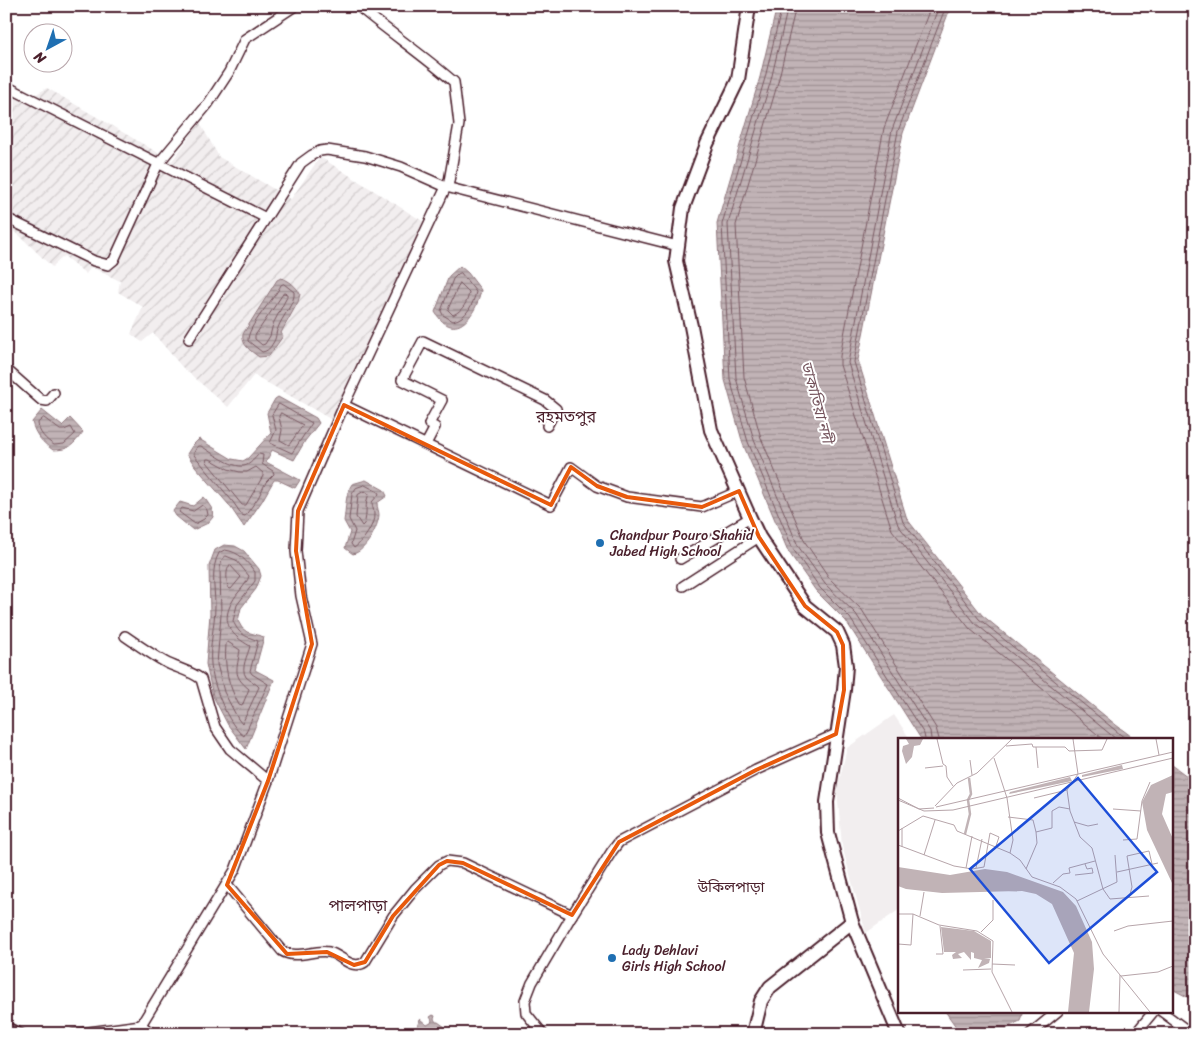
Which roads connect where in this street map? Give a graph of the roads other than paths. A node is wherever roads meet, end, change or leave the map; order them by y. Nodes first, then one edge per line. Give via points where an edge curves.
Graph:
1 (295, 6) edge
2 (358, 6) edge
3 (749, 6) edge
4 (6, 86) edge
5 (158, 164) junction
6 (447, 187) junction
7 (6, 218) edge
8 (266, 218) junction
9 (678, 246) junction
10 (189, 339) dead end
11 (6, 368) edge
12 (54, 393) dead end
13 (344, 405) junction
14 (547, 426) dead end
15 (426, 444) junction
16 (739, 491) junction
17 (750, 518) junction
18 (760, 537) junction
19 (680, 559) dead end
20 (683, 586) dead end
21 (125, 636) dead end
22 (836, 734) junction
23 (268, 781) junction
24 (227, 885) junction
25 (572, 915) junction
26 (852, 922) junction
27 (1057, 1012) edge
28 (1153, 1012) edge
29 (1162, 1012) edge
30 (141, 1025) junction
31 (74, 1034) edge
32 (153, 1034) edge
33 (543, 1034) edge
34 (753, 1034) edge
35 (899, 1034) edge
36 (1030, 1034) edge
37 (1135, 1034) edge
38 (1192, 1034) edge

1 - 5 street via 245,39 208,104
2 - 6 street via 454,82 459,124
3 - 9 main road via 738,80 707,144 683,208
4 - 5 street
5 - 7 street via 114,260 108,265
5 - 8 street
6 - 8 street via 366,156 320,151 301,163
6 - 9 street
6 - 13 street
8 - 10 street
9 - 16 main road via 676,261 711,430
11 - 12 street via 41,400 47,401
13 - 15 street
13 - 23 street via 298,511 296,551 312,644
14 - 15 street via 556,409 545,400 423,341 402,380 442,400 429,424 436,426
15 - 16 street via 551,505 571,467 597,486 627,497 702,506
16 - 17 main road
17 - 18 main road
17 - 19 street
18 - 20 street
18 - 22 main road via 805,606 837,632 843,644 845,682
21 - 23 street via 165,662 201,679 215,726 230,749
22 - 25 street via 756,770 619,842
22 - 26 main road via 827,820
23 - 24 street
24 - 25 street via 282,951 300,955 327,952 354,965 364,962 398,909 439,865 448,861 462,863
24 - 30 street
25 - 33 street via 525,1001 526,1013
26 - 34 main road via 770,987 761,1001
26 - 35 main road
27 - 36 street
28 - 37 street
29 - 38 street
30 - 31 street
30 - 32 street

